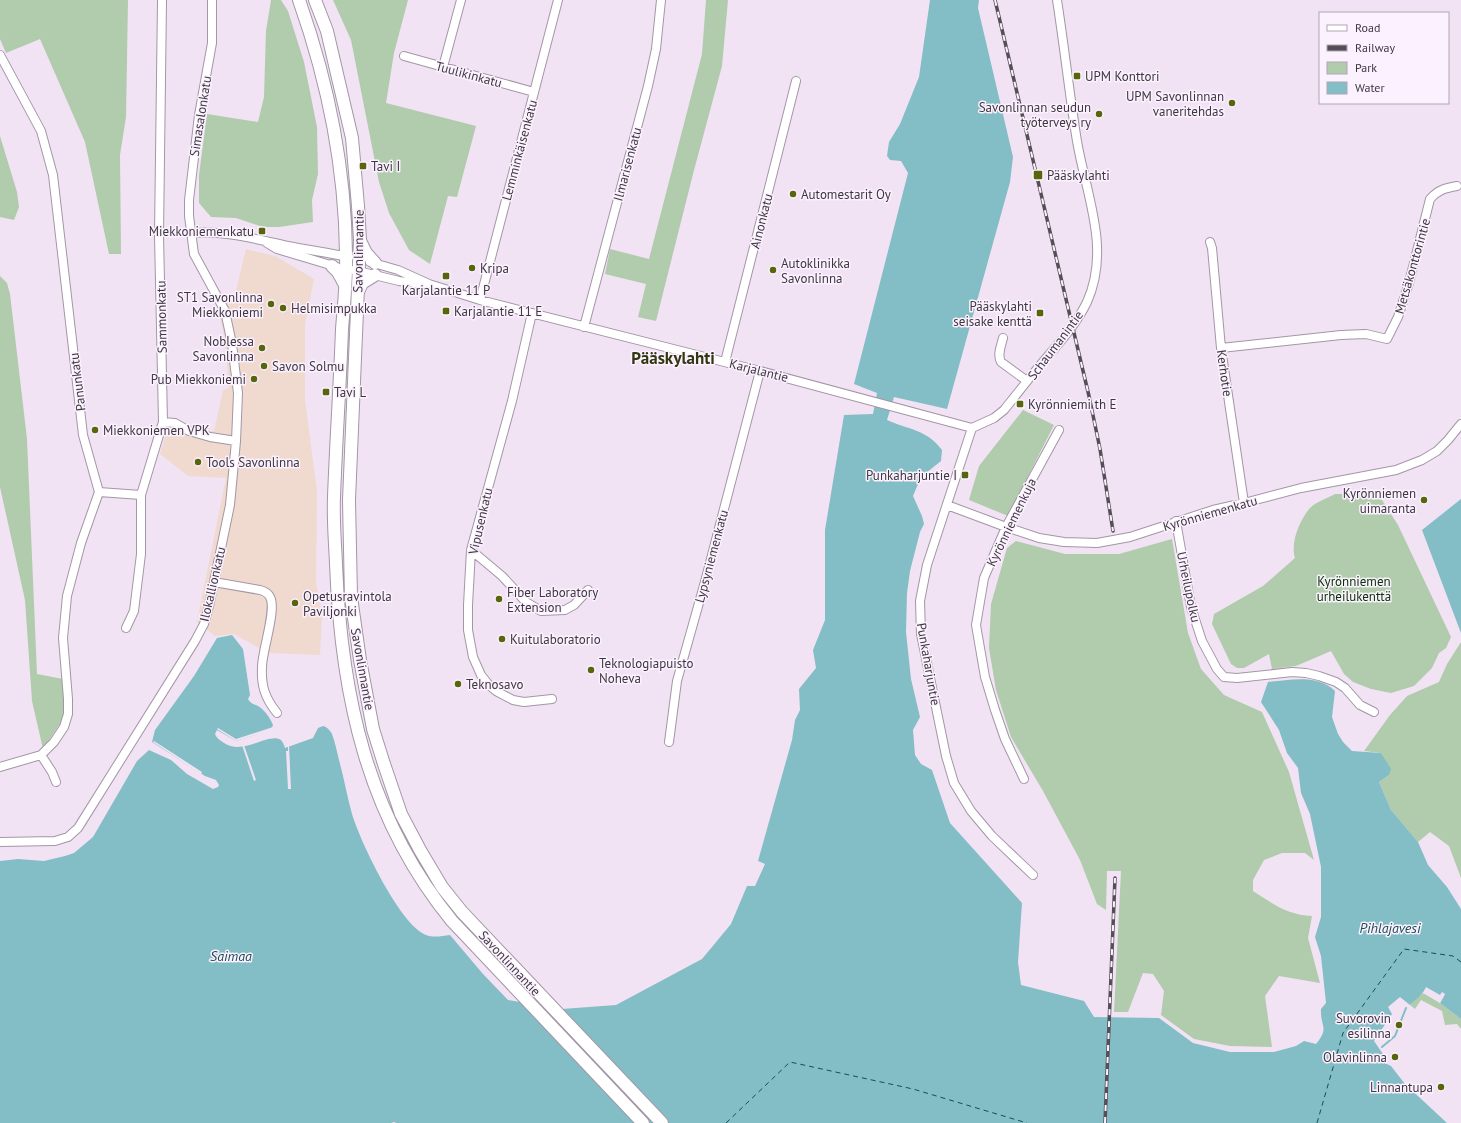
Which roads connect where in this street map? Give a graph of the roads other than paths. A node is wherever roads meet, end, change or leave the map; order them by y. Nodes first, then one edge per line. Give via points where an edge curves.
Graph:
1 (162, 0) edge
2 (212, 0) edge
3 (299, 0) edge
4 (315, 0) edge
5 (462, 0) edge
6 (558, 0) edge
7 (661, 0) edge
8 (1057, 0) edge
9 (0, 55) edge
10 (404, 56) dead end
11 (443, 68) junction
12 (796, 81) dead end
13 (534, 92) junction
14 (1457, 186) dead end
15 (190, 233) junction
16 (360, 240) junction
17 (265, 241) junction
18 (1210, 242) dead end
19 (346, 262) junction
20 (359, 265) junction
21 (332, 266) junction
22 (375, 269) junction
23 (345, 286) junction
24 (357, 293) junction
25 (480, 300) junction
26 (532, 313) junction
27 (584, 327) junction
28 (1003, 338) dead end
29 (1221, 348) junction
30 (725, 362) junction
31 (760, 371) junction
32 (1027, 381) junction
33 (163, 422) junction
34 (1461, 424) edge
35 (972, 428) junction
36 (1059, 430) dead end
37 (236, 441) junction
38 (99, 492) junction
39 (141, 495) junction
40 (1244, 503) junction
41 (947, 505) junction
42 (1176, 521) junction
43 (1006, 527) junction
44 (471, 550) junction
45 (214, 582) junction
46 (588, 590) dead end
47 (126, 628) dead end
48 (552, 699) dead end
49 (1374, 712) dead end
50 (277, 713) dead end
51 (669, 742) dead end
52 (41, 755) junction
53 (0, 767) edge
54 (1024, 779) dead end
55 (56, 782) dead end
56 (0, 842) edge
57 (1033, 875) dead end
58 (643, 1123) edge
59 (662, 1123) edge

1 - 33 street, Sammonkatu via 159,235
2 - 15 street, Simasalonkatu via 212,43 199,115 189,200
3 - 19 highway, Savonlinnantie via 331,111 345,215
4 - 16 highway, Savonlinnantie via 327,31 352,138
5 - 11 street
6 - 13 street, Lemminkäisenkatu
7 - 27 street, Ilmarisenkatu via 656,49 648,86
8 - 32 street, Schaumanintie via 1076,135 1096,230 1098,257 1087,302 1078,318
9 - 38 street, Panunkatu via 41,131 53,175 83,435
10 - 11 street, Tuulikinkatu
11 - 13 street, Tuulikinkatu
12 - 30 street, Ainonkatu
13 - 25 street, Lemminkäisenkatu
14 - 29 street, Metsäkonttorintie via 1436,192 1430,199 1409,283 1398,317 1387,339 1366,334 1341,335
15 - 17 street via 219,232
15 - 37 street, Ilokallionkatu via 194,254 220,302 229,328 238,393
16 - 20 highway, Savonlinnantie
16 - 22 highway
17 - 19 street
17 - 21 street via 277,249
18 - 29 street, Kerhotie
19 - 20 street, Karjalantie
19 - 20 street
19 - 21 street
19 - 23 highway, Savonlinnantie
20 - 22 street, Karjalantie
20 - 22 street, Karjalantie
20 - 24 highway, Savonlinnantie
21 - 23 highway
22 - 24 highway
22 - 25 street, Karjalantie via 400,281 429,284
23 - 58 highway, Savonlinnantie via 333,500 337,601 344,662 357,730 368,768 389,820 410,862 432,897
24 - 59 highway, Savonlinnantie via 349,500 351,597 373,728 401,814 442,887 462,912
25 - 26 street, Karjalantie
26 - 27 street, Karjalantie
26 - 44 street, Vipusenkatu via 512,401
27 - 30 street, Karjalantie
28 - 32 street via 999,359
29 - 40 street, Kerhotie
30 - 31 street, Karjalantie
31 - 35 street, Karjalantie
31 - 51 street, Lypsyniemenkatu via 677,681
32 - 35 street, Schaumanintie via 1004,410 994,418
33 - 37 street via 175,423 210,438
33 - 39 street, Sammonkatu
34 - 40 street, Kyrönniemenkatu via 1436,451 1411,465
35 - 41 street, Punkaharjuntie
36 - 43 street, Kyrönniemenkuja
37 - 45 street, Ilokallionkatu via 230,505
38 - 39 street
38 - 52 street via 81,543 67,596 63,638 68,714 64,727
39 - 47 street, Sammonkatu via 141,554 138,583 134,611
40 - 42 street, Kyrönniemenkatu
41 - 43 street, Kyrönniemenkatu
41 - 57 street, Punkaharjuntie via 927,564 920,601 921,634 946,756 954,784 970,811
42 - 43 street, Kyrönniemenkatu via 1130,537 1097,543 1039,538
42 - 49 street, Urheilupolku via 1191,607 1202,641 1217,669 1224,676 1236,678 1292,672 1319,676 1336,682 1360,705
43 - 54 street, Kyrönniemenkuja via 984,578 976,625 985,676 995,710
44 - 46 street via 502,576 526,602 541,611 565,610 574,605
44 - 48 street, Vipusenkatu via 468,630 473,657 481,675 496,691 513,700 524,702
45 - 50 street via 260,590 270,596 272,604 262,677 265,696
45 - 56 street, Ilokallionkatu via 204,624 195,641 78,828 68,836 55,841
52 - 53 street
52 - 55 street

